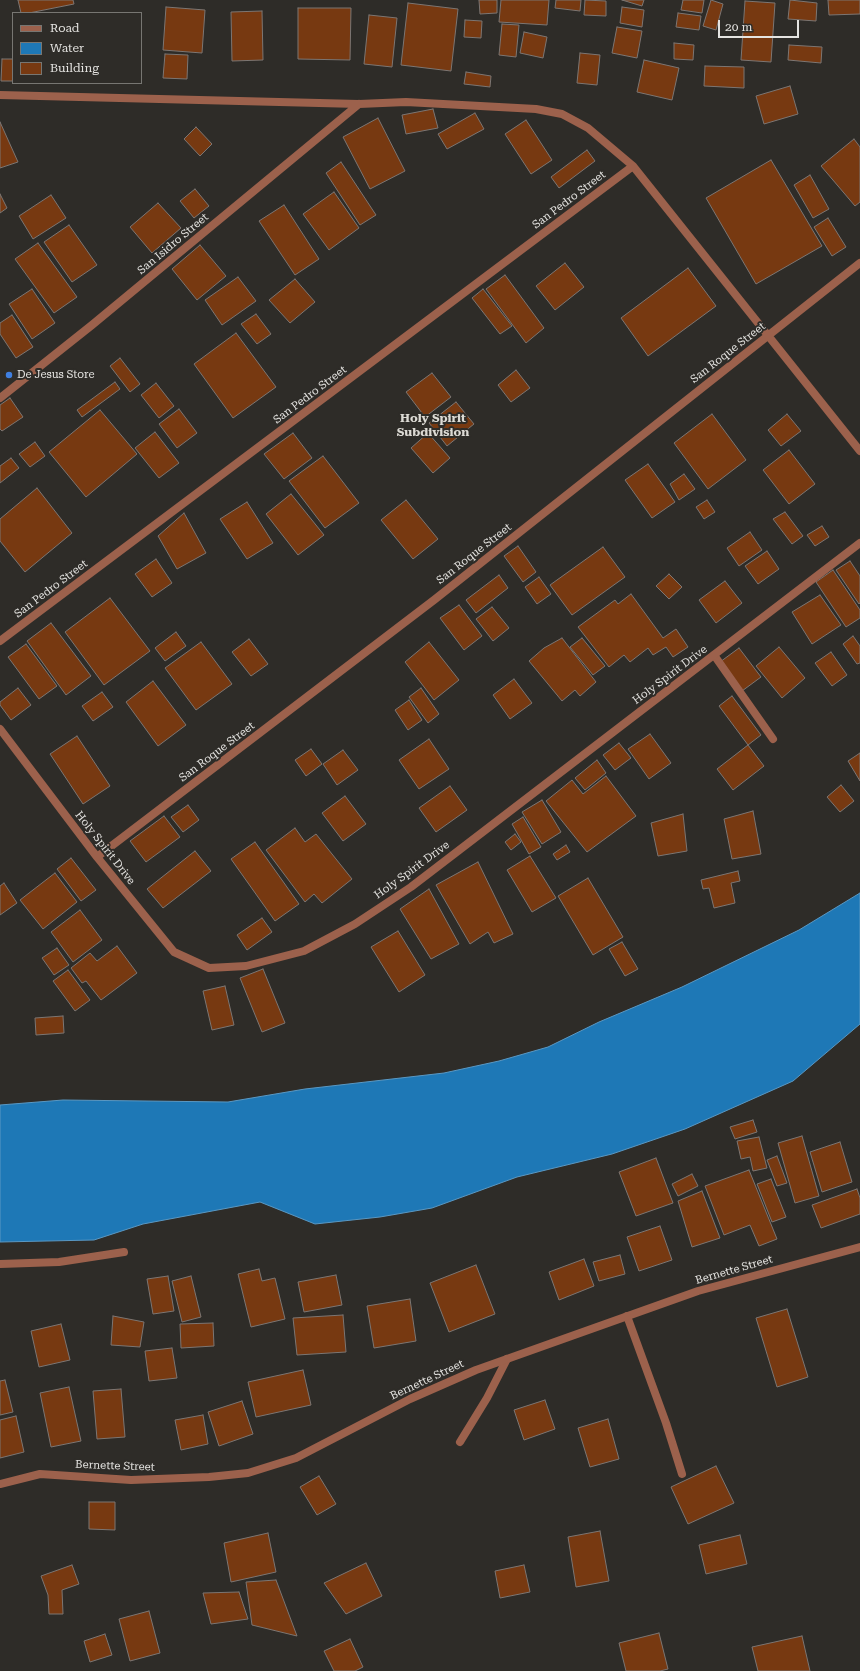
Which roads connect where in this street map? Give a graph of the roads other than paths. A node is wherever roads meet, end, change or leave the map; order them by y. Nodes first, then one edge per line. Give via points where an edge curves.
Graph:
1 (0, 95) edge
2 (359, 104) junction
3 (633, 166) junction
4 (860, 263) edge
5 (768, 335) junction
6 (0, 398) edge
7 (860, 451) edge
8 (860, 543) edge
9 (0, 641) edge
10 (714, 655) junction
11 (0, 729) edge
12 (773, 739) dead end
13 (97, 857) junction
14 (860, 1247) edge
15 (124, 1252) dead end
16 (0, 1264) edge
17 (627, 1316) junction
18 (508, 1359) junction
19 (460, 1442) dead end
20 (682, 1474) dead end
21 (0, 1484) edge

1 - 2 street
2 - 3 street via 406,102 536,109 562,114 588,128
2 - 6 street, San Isidro Street
3 - 5 street
3 - 9 street, San Pedro Street
4 - 5 street, San Roque Street
5 - 7 street
5 - 13 street, San Roque Street via 434,600
8 - 10 street, Holy Spirit Drive
10 - 12 street
10 - 13 street, Holy Spirit Drive via 411,887 355,924 304,951 246,966 209,968 174,952
11 - 13 street, Holy Spirit Drive
14 - 17 street, Bernette Street via 698,1291
15 - 16 street via 59,1262
17 - 18 street, Bernette Street
17 - 20 street
18 - 19 street
18 - 21 street, Bernette Street via 410,1399 296,1458 248,1473 131,1480 40,1474

